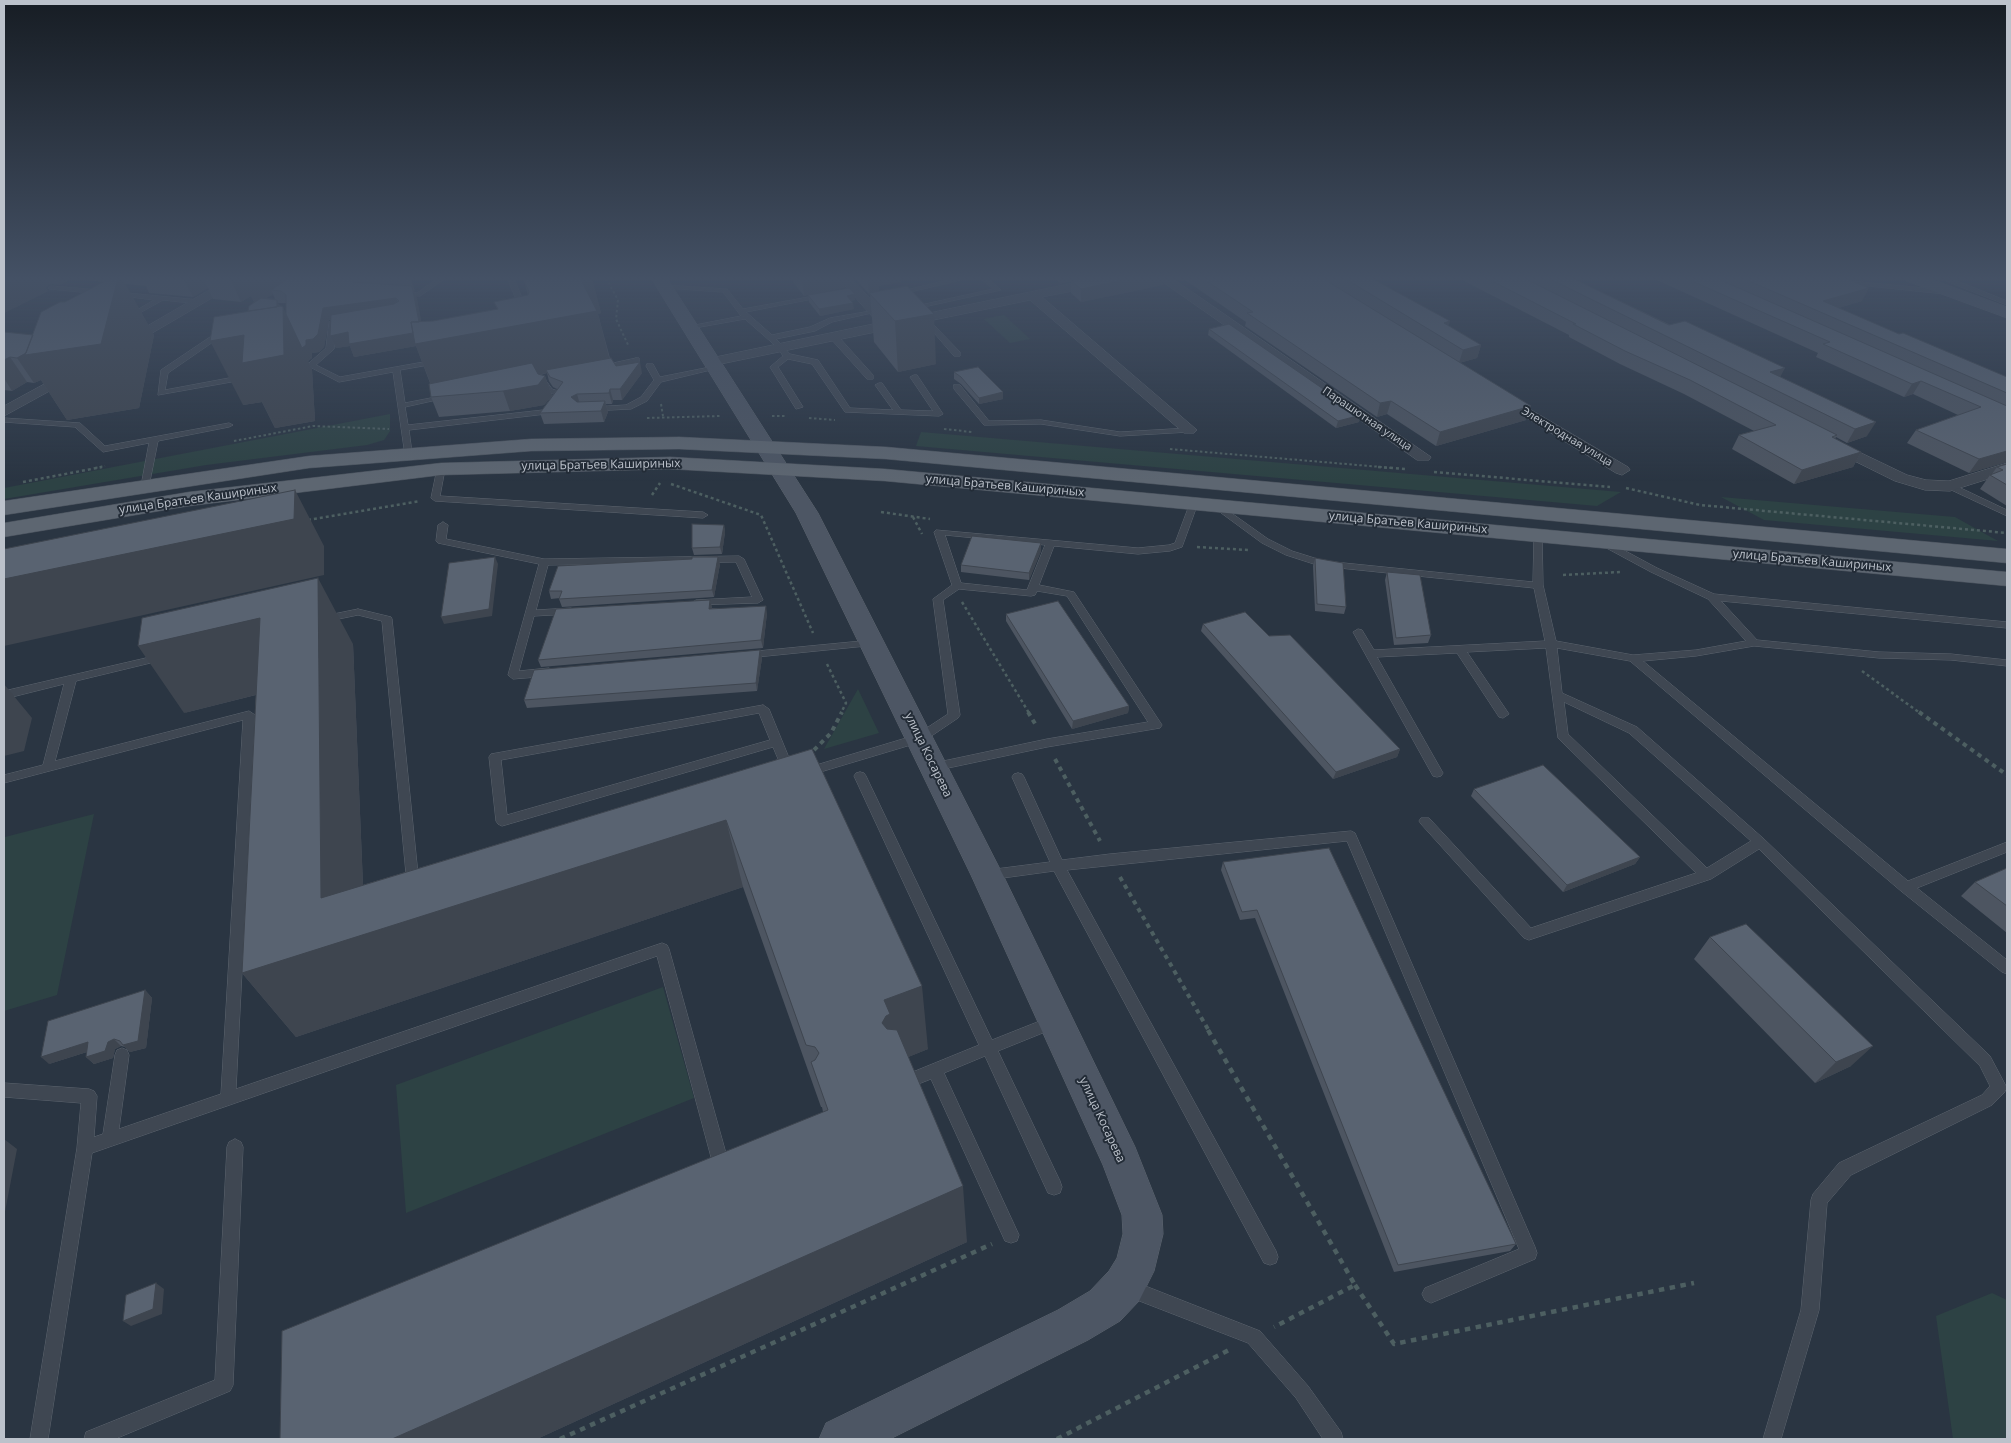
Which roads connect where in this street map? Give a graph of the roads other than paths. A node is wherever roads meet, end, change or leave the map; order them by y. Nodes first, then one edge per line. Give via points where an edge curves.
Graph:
1 (122, 345) edge
2 (204, 345) edge
3 (330, 345) edge
4 (701, 345) edge
5 (777, 345) edge
6 (806, 345) edge
7 (842, 345) edge
8 (949, 345) edge
9 (1090, 345) edge
10 (1261, 345) edge
11 (116, 349) edge
12 (784, 352) junction
13 (957, 354) dead end
14 (287, 360) dead end
15 (443, 360) edge
16 (636, 360) road end
17 (311, 365) junction
18 (713, 365) junction
19 (650, 366) dead end
20 (82, 368) edge
21 (396, 369) junction
22 (588, 369) edge
23 (258, 374) edge
24 (550, 377) edge
25 (870, 377) dead end
26 (914, 377) dead end
27 (541, 379) junction
28 (531, 380) edge
29 (658, 380) junction
30 (879, 384) dead end
31 (957, 387) dead end
32 (1494, 392) edge
33 (457, 395) edge
34 (401, 406) junction
35 (799, 407) dead end
36 (580, 409) edge
37 (4, 412) edge
38 (899, 413) junction
39 (4, 420) edge
40 (229, 426) dead end
41 (405, 428) junction
42 (1189, 430) joint
43 (1822, 438) edge
44 (154, 440) junction
45 (763, 446) junction
46 (408, 452) junction
47 (1423, 457) dead end
48 (779, 468) junction
49 (2007, 468) edge
50 (441, 469) junction
51 (1622, 470) dead end
52 (146, 486) junction
53 (1950, 486) junction
54 (1194, 503) junction
55 (1216, 505) junction
56 (4, 508) edge
57 (2007, 513) edge
58 (703, 515) dead end
59 (443, 526) dead end
60 (4, 530) edge
61 (1539, 535) junction
62 (1601, 541) junction
63 (1051, 543) junction
64 (2007, 556) edge
65 (544, 562) junction
66 (2007, 579) edge
67 (957, 586) junction
68 (1538, 586) junction
69 (1033, 587) junction
70 (1712, 597) junction
71 (688, 604) edge
72 (579, 610) edge
73 (530, 613) junction
74 (310, 623) edge
75 (2007, 625) edge
76 (1358, 632) dead end
77 (872, 643) junction
78 (1552, 644) junction
79 (1754, 644) junction
80 (1460, 649) junction
81 (176, 654) edge
82 (1370, 654) junction
83 (740, 655) edge
84 (1633, 658) junction
85 (2007, 662) edge
86 (562, 670) edge
87 (71, 679) junction
88 (4, 695) edge
89 (1557, 695) junction
90 (1503, 714) dead end
91 (776, 742) junction
92 (927, 753) junction
93 (48, 767) junction
94 (1437, 773) dead end
95 (860, 776) dead end
96 (1018, 777) dead end
97 (4, 779) edge
98 (1426, 821) dead end
99 (1760, 842) junction
100 (2007, 847) edge
101 (1058, 866) junction
102 (1706, 875) junction
103 (987, 876) junction
104 (1906, 887) junction
105 (424, 889) edge
106 (2007, 968) edge
107 (1056, 1021) junction
108 (988, 1047) junction
109 (122, 1055) dead end
110 (934, 1069) junction
111 (901, 1084) edge
112 (4, 1090) edge
113 (228, 1099) junction
114 (110, 1139) junction
115 (234, 1147) dead end
116 (85, 1148) junction
117 (736, 1150) edge
118 (719, 1157) junction
119 (703, 1163) edge
120 (1054, 1187) dead end
121 (1011, 1235) road end
122 (1270, 1257) dead end
123 (1132, 1271) junction
124 (1431, 1294) dead end
125 (39, 1439) edge
126 (93, 1439) edge
127 (842, 1439) edge
128 (1334, 1439) edge
129 (1772, 1439) edge

1 - 11 street
2 - 23 lane via 164,372 161,393
3 - 17 lane
4 - 18 main road, улица Косарева
5 - 12 lane
6 - 12 street
7 - 25 lane
8 - 13 lane
9 - 42 street
10 - 47 street, Парашютная улица
12 - 18 street
12 - 35 lane via 774,367
12 - 38 lane via 815,362 848,410
14 - 17 lane via 287,369
15 - 21 lane
16 - 22 lane
17 - 21 lane via 339,380
18 - 29 lane
18 - 45 main road, улица Косарева
19 - 29 lane
20 - 37 street
21 - 34 lane
24 - 27 lane
26 - 38 lane via 938,414
27 - 28 lane
27 - 41 lane via 549,390 560,393 546,412
29 - 36 lane via 644,399 628,407
30 - 38 lane
31 - 42 lane via 988,423 1041,422 1120,434
32 - 51 street, Электродная улица
33 - 34 lane
34 - 41 lane
39 - 44 lane via 77,425 103,449
40 - 44 lane
41 - 46 lane
43 - 53 street via 1901,478 1926,485
44 - 52 lane
45 - 46 main road, улица Братьев Кашириных via 602,443
45 - 48 main road, улица Косарева
45 - 64 main road, улица Братьев Кашириных via 906,455
46 - 52 main road, улица Братьев Кашириных via 309,462
48 - 50 main road, улица Братьев Кашириных via 626,463
48 - 54 main road, улица Братьев Кашириных
48 - 77 main road, улица Косарева via 807,514
49 - 53 street
50 - 58 lane via 435,498
50 - 60 main road, улица Братьев Кашириных via 189,499
52 - 56 main road, улица Братьев Кашириных
53 - 57 lane
54 - 55 main road, улица Братьев Кашириных
54 - 63 lane via 1179,545 1170,548 1138,551
55 - 61 main road, улица Братьев Кашириных
55 - 68 lane via 1265,541 1324,564
59 - 65 lane via 441,541
61 - 62 main road, улица Братьев Кашириных
61 - 68 lane
62 - 66 main road, улица Братьев Кашириных
62 - 70 lane
63 - 67 lane via 939,532
63 - 69 lane
65 - 71 lane via 739,559 758,600
65 - 73 lane
67 - 69 lane via 1031,593
67 - 92 lane via 938,599 954,715
68 - 78 lane
69 - 92 lane via 1070,594 1156,725 1047,743
70 - 75 lane
70 - 79 lane
72 - 73 lane
73 - 86 lane via 513,675
74 - 105 lane via 358,612 387,619 414,892
76 - 82 lane
77 - 83 lane
77 - 92 main road, улица Косарева
78 - 80 lane
78 - 84 lane
78 - 89 lane
79 - 84 lane
79 - 85 lane
80 - 82 lane
80 - 90 lane
81 - 87 lane
82 - 94 lane
84 - 104 lane
87 - 88 lane
87 - 93 lane
89 - 99 lane via 1633,730
89 - 102 lane via 1562,735
91 - 91 lane via 710,761 502,821 495,757 763,709
91 - 92 lane via 787,778
92 - 103 main road, улица Косарева
93 - 97 lane
93 - 113 lane via 249,715
95 - 108 lane
96 - 101 lane
98 - 102 lane via 1529,934
99 - 102 lane
99 - 129 lane via 1985,1062 1999,1088 1987,1100 1845,1169 1819,1200 1810,1310
100 - 104 lane
101 - 103 lane
101 - 122 lane
101 - 124 lane via 1351,836 1529,1253
103 - 107 main road, улица Косарева
104 - 106 lane
107 - 108 lane
107 - 123 main road, улица Косарева via 1142,1214 1143,1234
108 - 110 lane
108 - 120 lane
109 - 114 lane
110 - 111 lane
110 - 121 lane
112 - 116 lane via 90,1096
113 - 114 lane
113 - 118 lane via 662,949
114 - 116 lane
115 - 126 lane via 224,1385
116 - 125 lane
117 - 118 lane
118 - 119 lane
123 - 127 main road via 1105,1306 1090,1316
123 - 128 lane via 1254,1337 1302,1392

